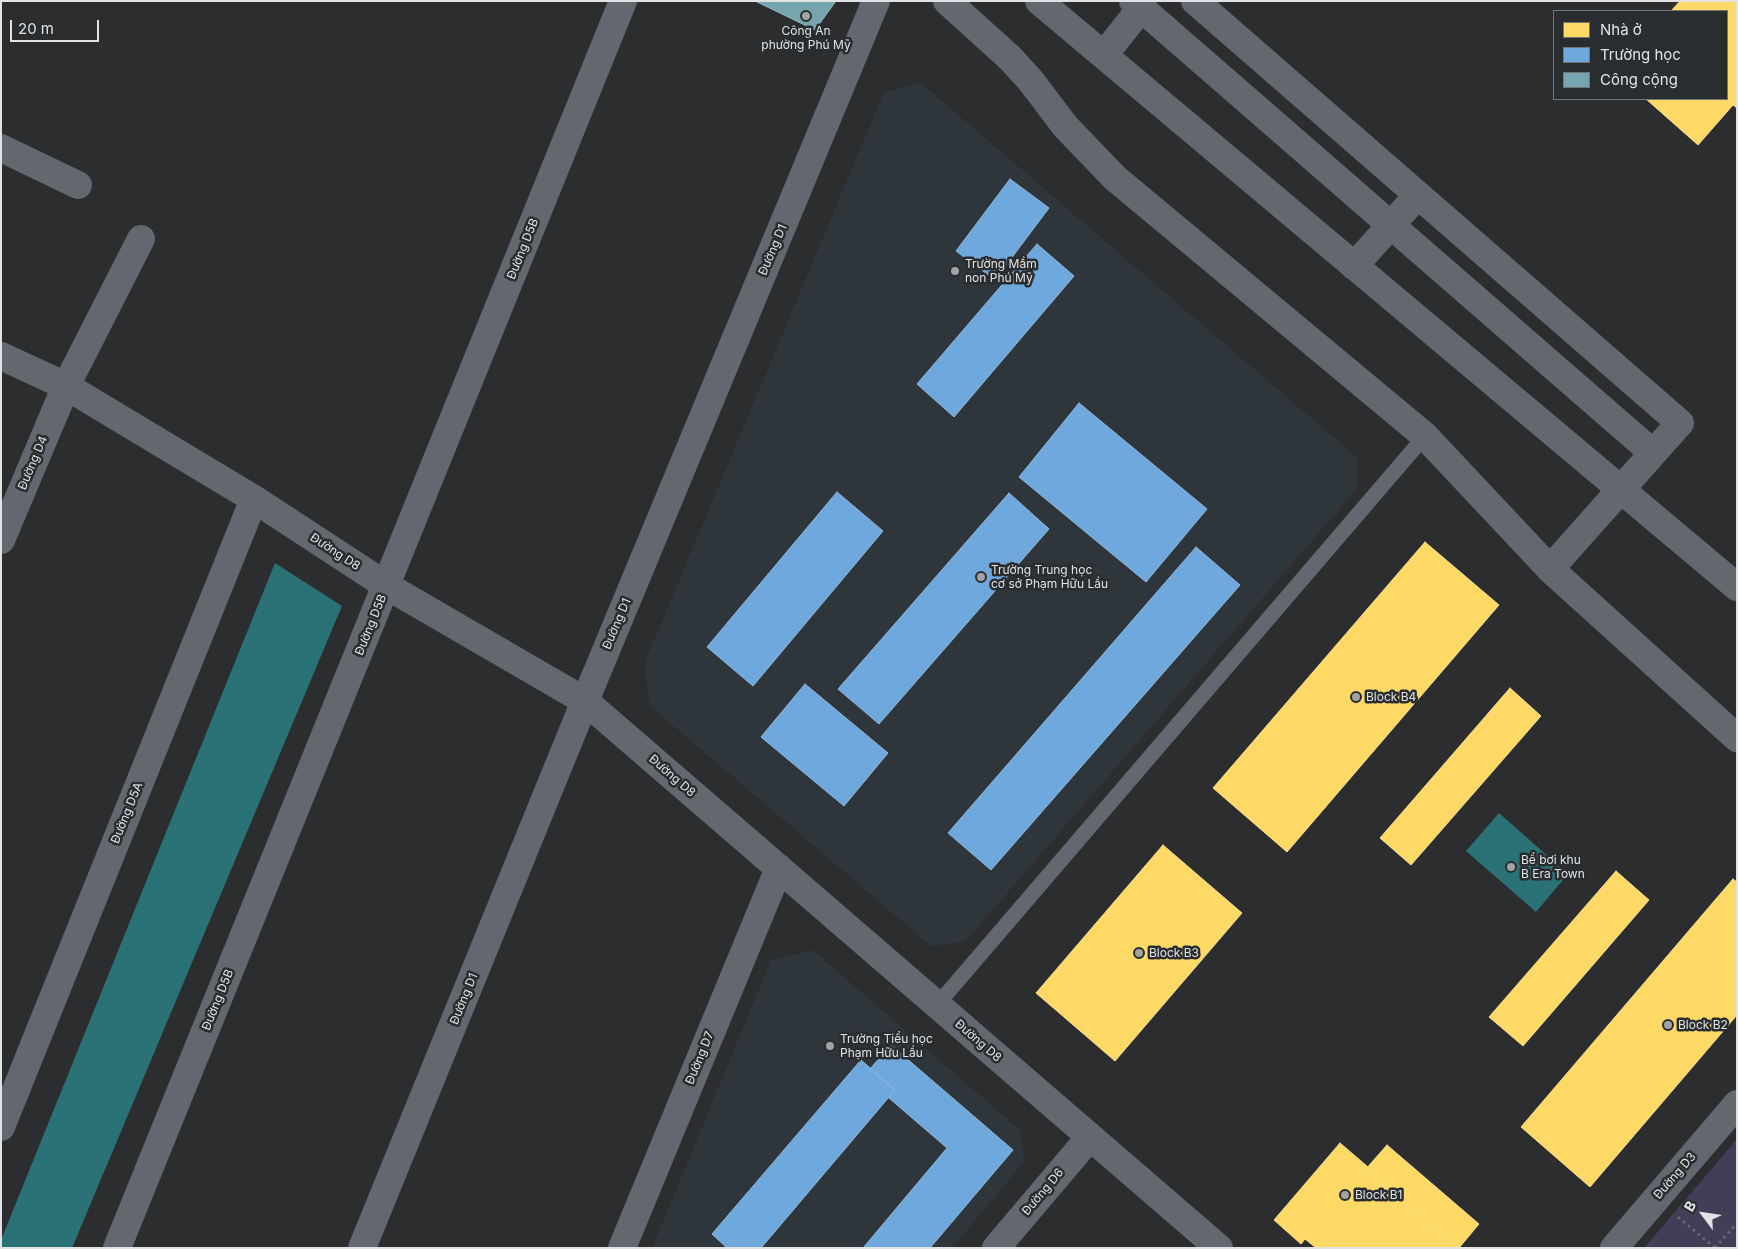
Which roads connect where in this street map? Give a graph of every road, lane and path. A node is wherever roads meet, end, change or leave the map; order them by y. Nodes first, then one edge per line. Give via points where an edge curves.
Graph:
1 (623, 1) edge
2 (876, 1) edge
3 (947, 1) edge
4 (1040, 1) edge
5 (1195, 1) edge
6 (1139, 4) edge
7 (1104, 55) junction
8 (1, 148) edge
9 (78, 184) dead end
10 (1418, 195) junction
11 (1391, 225) junction
12 (141, 239) dead end
13 (1354, 266) junction
14 (1, 356) edge
15 (66, 386) junction
16 (1425, 436) junction
17 (1653, 453) junction
18 (1620, 490) junction
19 (254, 499) junction
20 (1, 540) edge
21 (1550, 569) junction
22 (386, 586) junction
23 (1737, 587) edge
24 (585, 701) junction
25 (1737, 738) edge
26 (779, 868) junction
27 (937, 1005) junction
28 (1737, 1104) edge
29 (1, 1126) edge
30 (1090, 1137) junction
31 (1678, 1218) dead end
32 (1737, 1223) edge
33 (117, 1248) edge
34 (362, 1248) edge
35 (622, 1248) edge
36 (996, 1248) edge
37 (1218, 1248) edge
38 (1614, 1248) edge
39 (1715, 1248) edge

1 - 22 street, Đường D5B
2 - 24 street, Đường D1
3 - 16 street via 1010,58 1065,126 1115,178
4 - 7 street
5 - 10 street
6 - 7 street
6 - 11 street
7 - 13 street
8 - 9 street
10 - 11 street
10 - 17 street via 1680,423
11 - 13 street
11 - 17 street
12 - 15 street, Đường D4
13 - 18 street
14 - 15 street, Đường D8
15 - 19 street, Đường D8
15 - 20 street, Đường D4
16 - 21 street
16 - 27 lane
17 - 18 street
18 - 21 street
18 - 23 street
19 - 22 street, Đường D8
19 - 29 street, Đường D5A
21 - 25 street
22 - 24 street, Đường D8
22 - 33 street, Đường D5B
24 - 26 street, Đường D8
24 - 34 street, Đường D1
26 - 27 street, Đường D8
26 - 35 street, Đường D7
27 - 30 street, Đường D8
28 - 38 street, Đường D3
30 - 36 street, Đường D6
30 - 37 street, Đường D8
31 - 39 path
32 - 39 path

